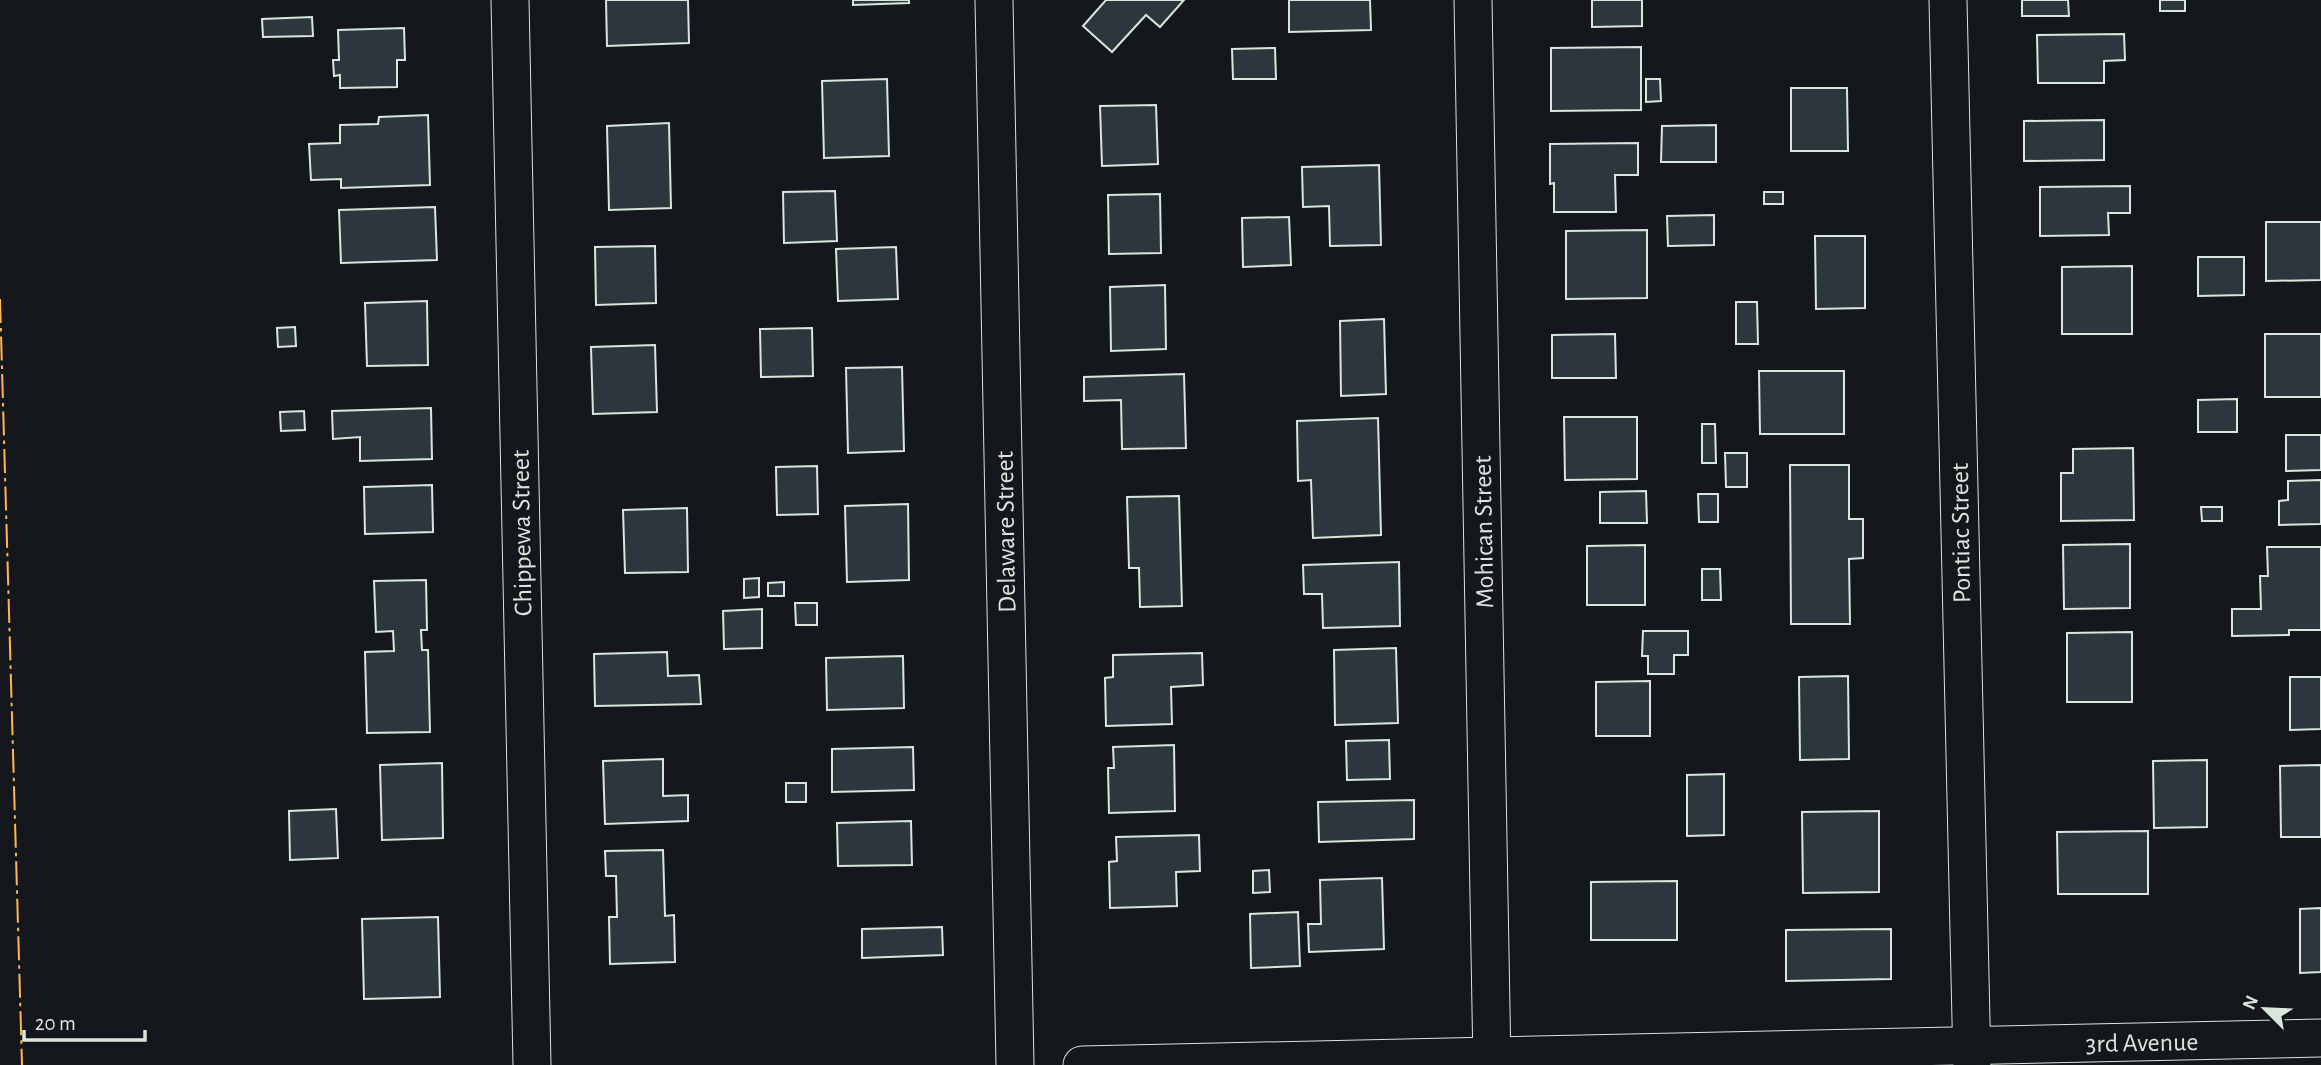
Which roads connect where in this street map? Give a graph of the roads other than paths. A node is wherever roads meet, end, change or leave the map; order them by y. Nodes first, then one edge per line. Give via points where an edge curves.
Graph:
1 (510, 0) edge
2 (994, 0) edge
3 (1473, 0) edge
4 (1948, 0) edge
5 (2321, 1038) edge
6 (1972, 1055) edge
7 (1492, 1061) edge
8 (533, 1065) edge
9 (1016, 1065) edge
10 (1082, 1065) edge

1 - 8 street, Chippewa Street
2 - 9 street, Delaware Street
3 - 7 street, Mohican Street
4 - 6 street, Pontiac Street
5 - 6 street, 3rd Avenue
6 - 7 street, 3rd Avenue
7 - 10 street, 3rd Avenue

